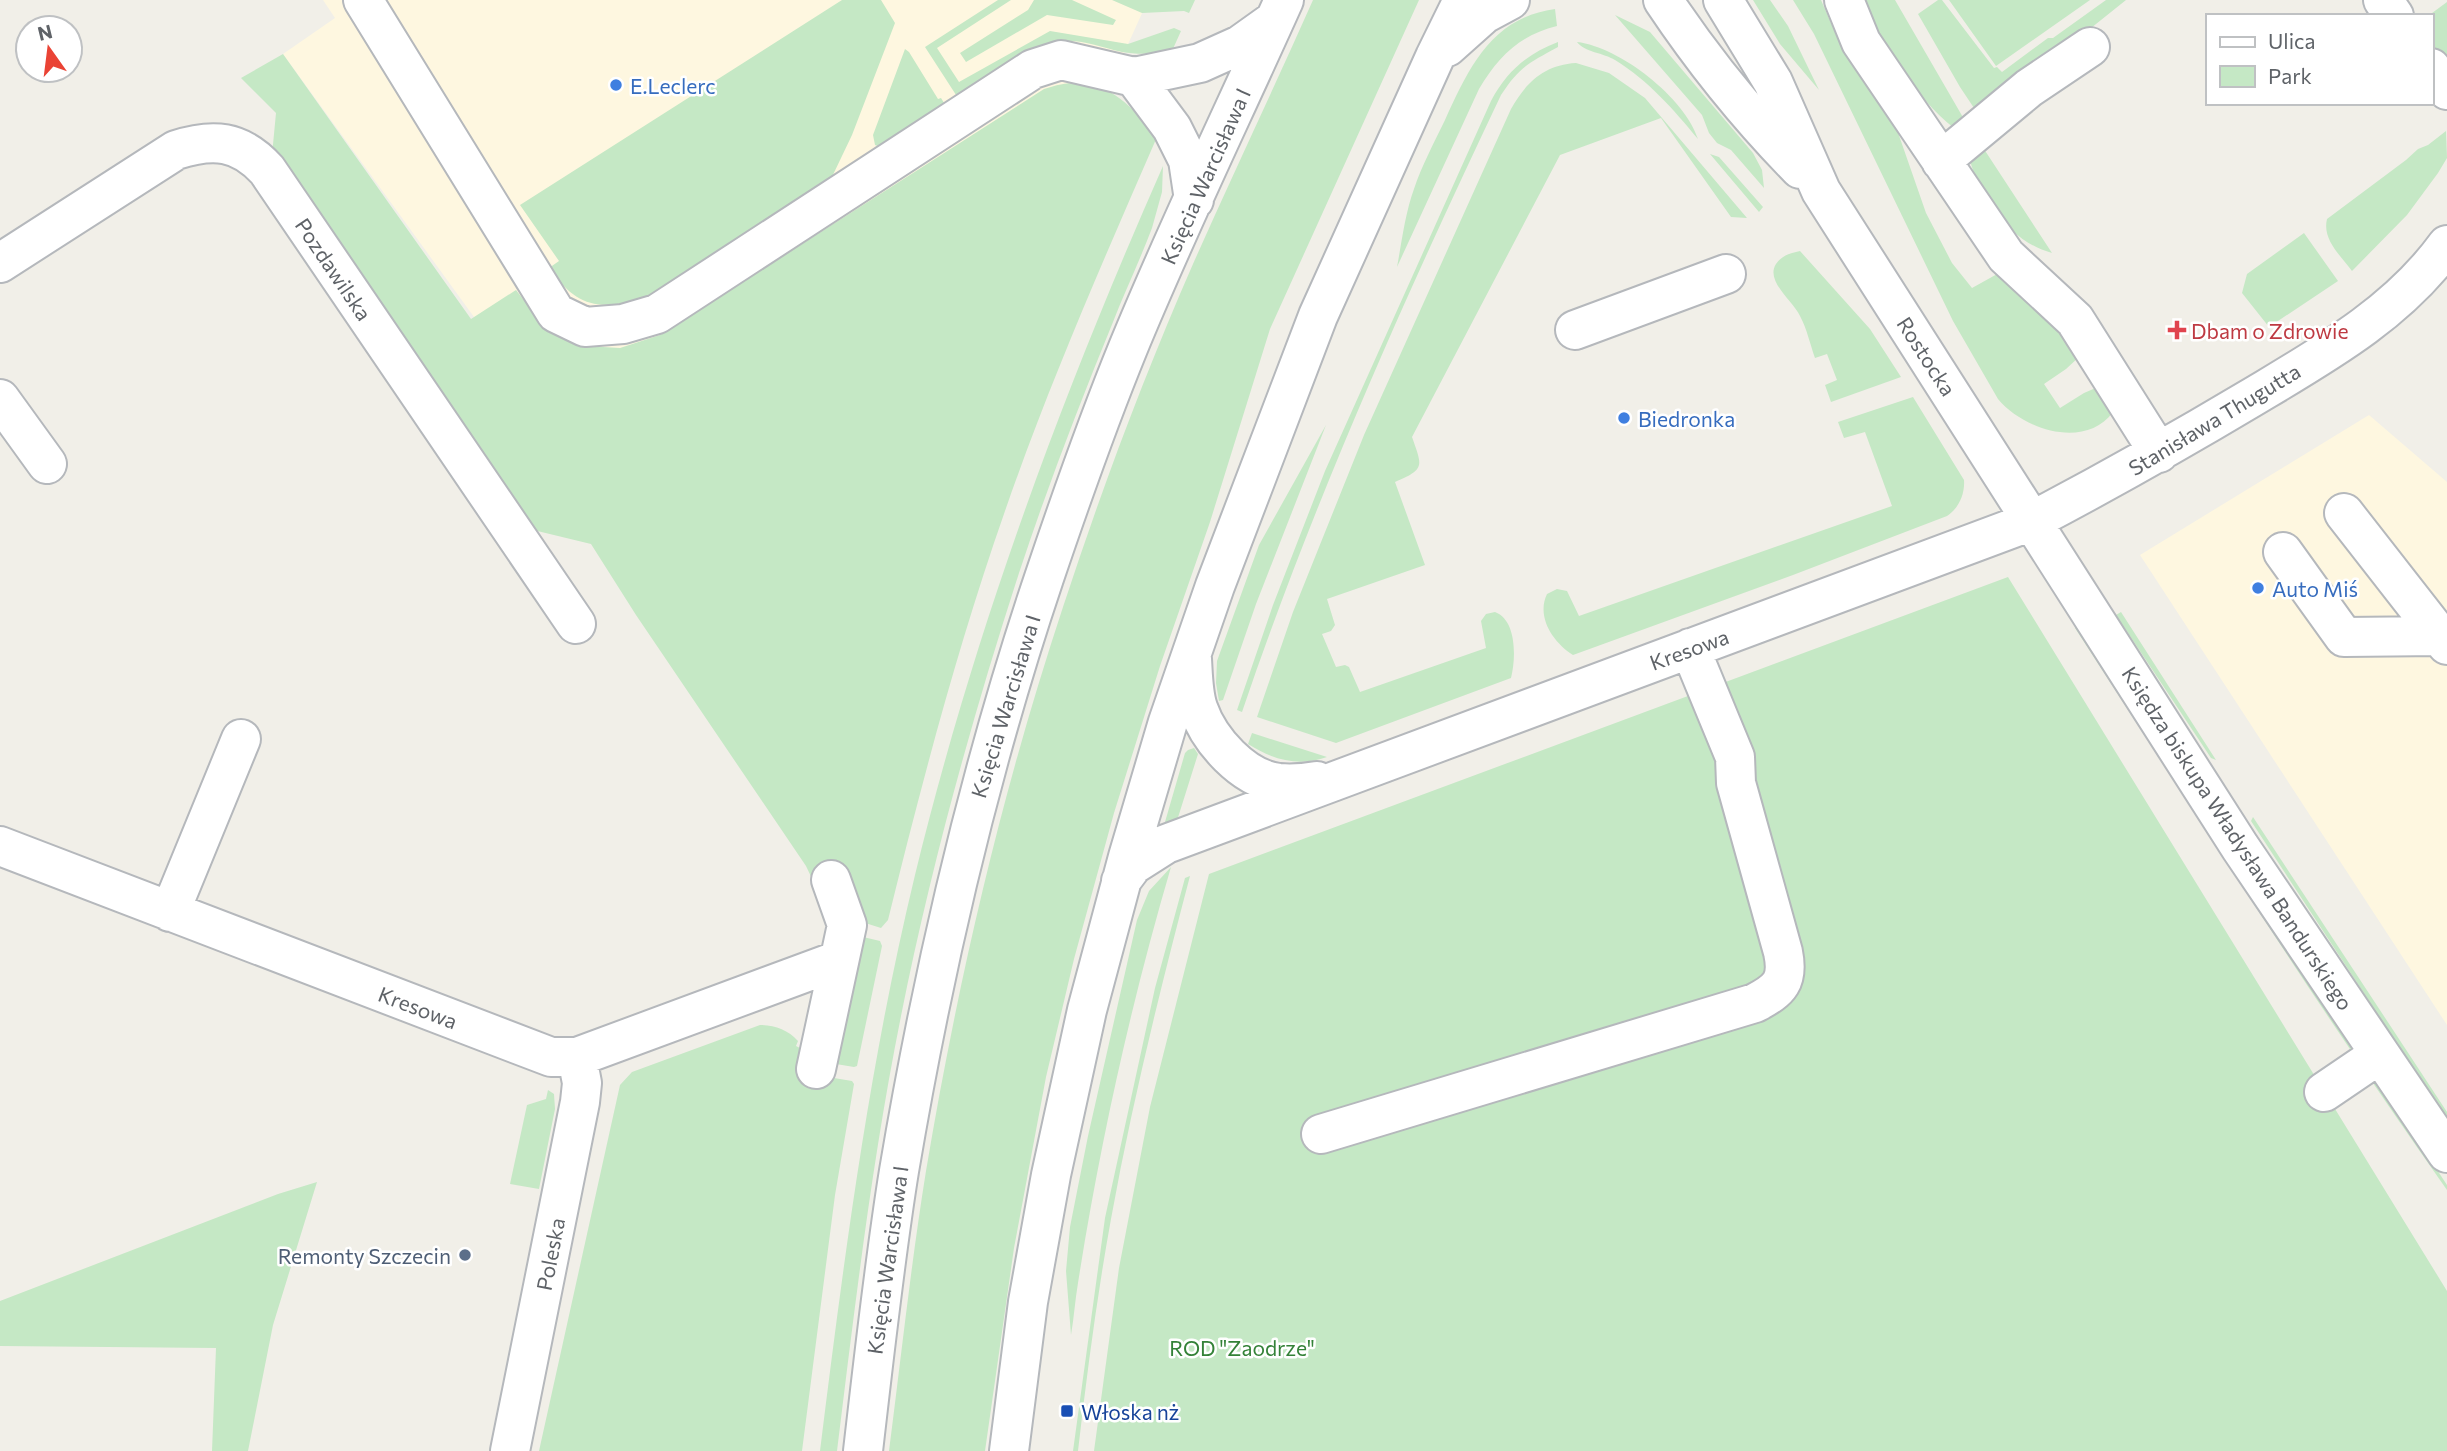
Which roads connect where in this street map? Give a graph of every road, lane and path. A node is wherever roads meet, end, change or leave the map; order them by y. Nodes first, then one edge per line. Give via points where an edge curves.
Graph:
1 (363, 0) edge
2 (1463, 0) edge
3 (1510, 0) edge
4 (1645, 0) edge
5 (1723, 0) edge
6 (1844, 0) edge
7 (1280, 10) edge
8 (1673, 14) edge
9 (2090, 47) dead end
10 (1435, 57) junction
11 (2433, 71) edge
12 (1134, 77) junction
13 (2447, 90) edge
14 (1941, 161) junction
15 (1821, 191) junction
16 (1194, 200) junction
17 (2447, 245) edge
18 (0, 263) edge
19 (1727, 274) dead end
20 (1575, 330) dead end
21 (0, 399) edge
22 (2159, 453) junction
23 (47, 464) dead end
24 (2344, 513) dead end
25 (2032, 521) junction
26 (2283, 552) dead end
27 (576, 624) dead end
28 (2443, 641) edge
29 (1690, 648) junction
30 (1192, 651) junction
31 (241, 739) dead end
32 (1347, 776) junction
33 (0, 846) edge
34 (831, 880) dead end
35 (1121, 881) junction
36 (170, 912) junction
37 (839, 960) junction
38 (2380, 1054) junction
39 (577, 1057) junction
40 (816, 1069) dead end
41 (2324, 1092) dead end
42 (1321, 1134) dead end
43 (2447, 1153) edge
44 (510, 1451) edge
45 (863, 1451) edge
46 (1009, 1451) edge

1 - 12 street via 540,290 556,313 585,327 623,324 657,314 1033,69 1060,60
2 - 10 street
3 - 10 street via 1483,14
4 - 8 street
5 - 15 street, Rostocka via 1773,82
6 - 14 street via 1861,41
7 - 12 street via 1240,45 1200,63
7 - 16 street, Księcia Warcisława I
8 - 15 street, Rostocka via 1737,99
9 - 14 street via 2029,88
10 - 30 street via 1318,316
11 - 13 street
12 - 16 street via 1172,128 1188,160
14 - 22 street via 2006,256 2075,320
15 - 25 street, Rostocka
16 - 45 street, Księcia Warcisława I via 1128,348 1080,475 975,809 920,1050 882,1288
17 - 22 street, Stanisława Thugutta via 2411,288 2375,320
18 - 27 street, Pozdawilska via 176,150 203,143 226,144 247,152 267,170
19 - 20 street
21 - 23 street
22 - 25 street, Stanisława Thugutta
24 - 28 street
25 - 29 street, Kresowa
25 - 38 street, Księdza biskupa Władysława Bandurskiego via 2240,847
26 - 28 street via 2344,637
29 - 32 street, Kresowa
29 - 42 street via 1735,757 1736,783 1783,952 1785,974 1773,994
30 - 32 street, Kresowa via 1198,709 1233,760 1276,783
30 - 35 street
31 - 36 street
32 - 35 street, Kresowa via 1167,844 1133,865
33 - 36 street, Kresowa
34 - 37 street via 847,925
35 - 46 street via 1051,1175 1028,1302
36 - 39 street, Kresowa via 541,1055
37 - 39 street, Kresowa
37 - 40 street
38 - 41 street
38 - 43 street, Księdza biskupa Władysława Bandurskiego
39 - 44 street, Poleska via 580,1102

